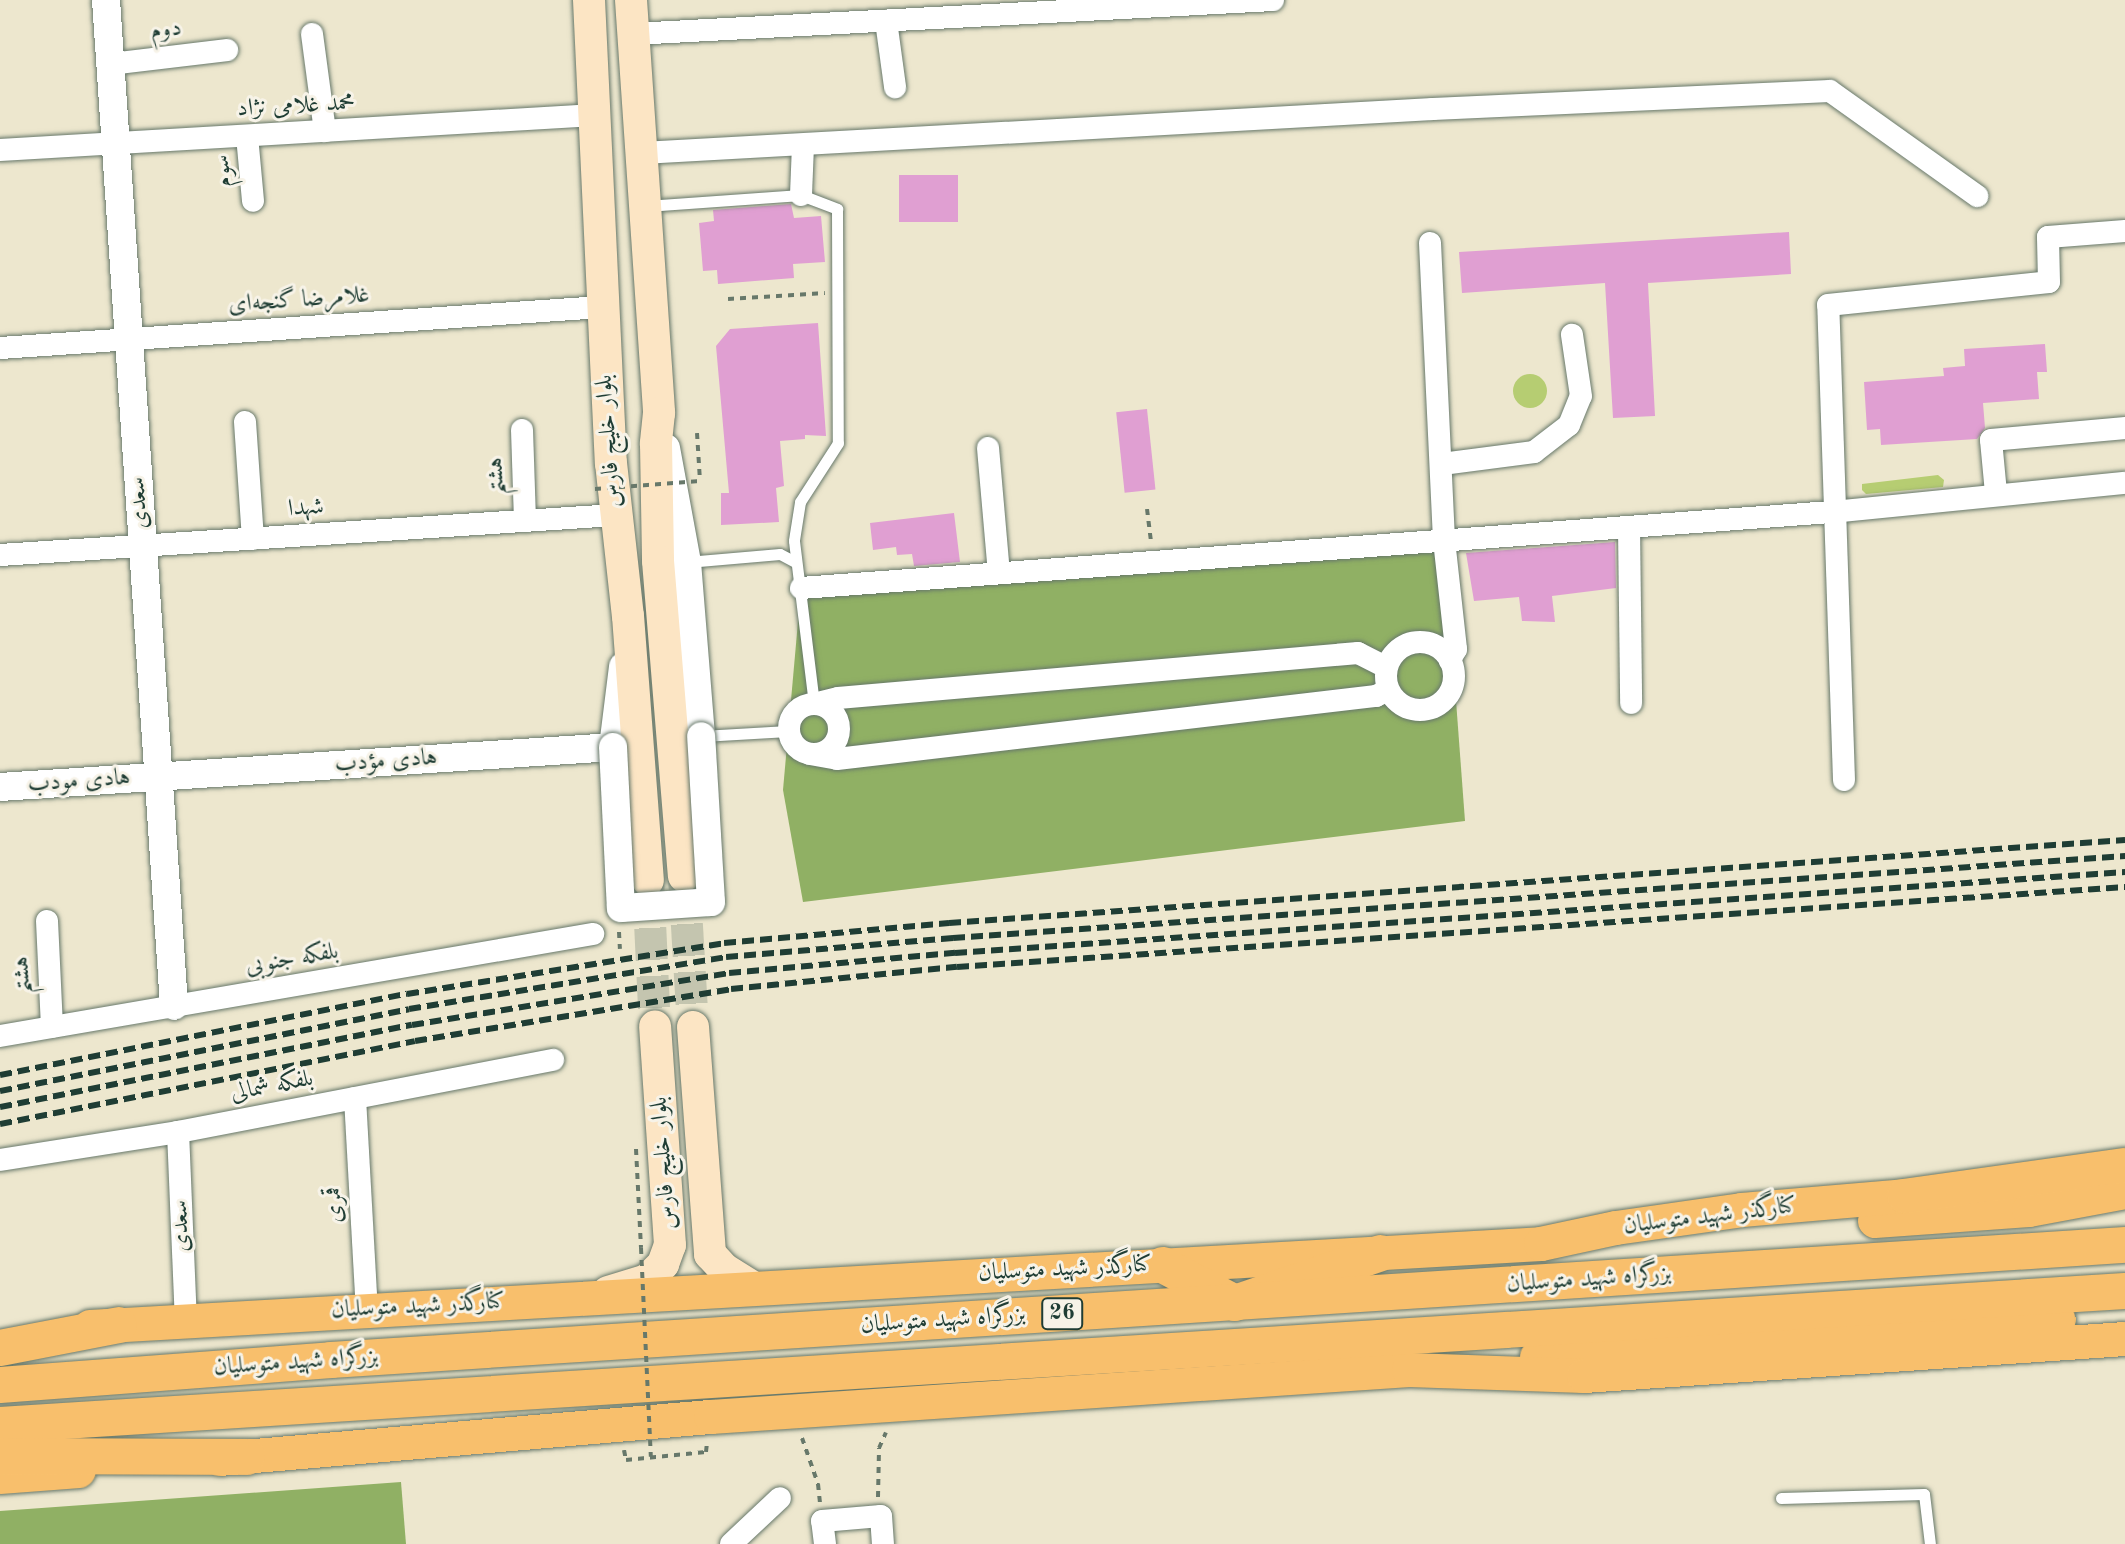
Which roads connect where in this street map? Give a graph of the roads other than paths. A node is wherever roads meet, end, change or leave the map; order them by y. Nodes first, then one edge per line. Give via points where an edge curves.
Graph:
1 (106, 0) edge
2 (589, 0) edge
3 (631, 0) edge
4 (1273, 0) edge
5 (1182, 2) edge
6 (886, 21) junction
7 (312, 34) dead end
8 (633, 34) junction
9 (227, 50) dead end
10 (110, 64) junction
11 (895, 87) dead end
12 (595, 115) junction
13 (325, 131) junction
14 (247, 136) junction
15 (116, 144) junction
16 (803, 146) junction
17 (0, 150) edge
18 (642, 153) junction
19 (801, 195) junction
20 (1977, 196) dead end
21 (253, 201) dead end
22 (645, 206) junction
23 (2125, 231) edge
24 (1430, 243) dead end
25 (601, 307) junction
26 (1572, 335) dead end
27 (129, 339) junction
28 (0, 348) edge
29 (659, 413) junction
30 (245, 422) dead end
31 (2125, 428) edge
32 (522, 430) dead end
33 (988, 448) dead end
34 (1442, 464) junction
35 (2125, 483) edge
36 (1996, 493) junction
37 (1832, 512) junction
38 (615, 515) junction
39 (525, 521) junction
40 (1629, 527) junction
41 (253, 539) junction
42 (1444, 540) junction
43 (143, 546) junction
44 (0, 555) edge
45 (687, 562) junction
46 (795, 562) junction
47 (999, 573) junction
48 (801, 588) junction
49 (628, 616) junction
50 (1450, 660) junction
51 (1386, 667) junction
52 (1388, 690) junction
53 (1631, 703) dead end
54 (814, 704) junction
55 (788, 731) junction
56 (701, 736) junction
57 (613, 747) junction
58 (810, 754) junction
59 (158, 777) junction
60 (1844, 780) dead end
61 (0, 787) edge
62 (684, 876) tunnel mouth
63 (648, 880) tunnel mouth
64 (47, 921) dead end
65 (593, 934) dead end
66 (174, 1006) junction
67 (52, 1027) junction
68 (655, 1027) tunnel mouth
69 (693, 1027) tunnel mouth
70 (0, 1036) edge
71 (553, 1060) dead end
72 (355, 1098) junction
73 (178, 1132) junction
74 (0, 1160) edge
75 (2125, 1165) edge
76 (2125, 1192) edge
77 (2029, 1210) junction
78 (2125, 1211) edge
79 (1541, 1244) junction
80 (2125, 1245) edge
81 (1381, 1253) junction
82 (1163, 1265) junction
83 (753, 1287) junction
84 (2125, 1291) edge
85 (590, 1298) junction
86 (1235, 1303) junction
87 (367, 1310) junction
88 (186, 1320) junction
89 (119, 1325) junction
90 (2123, 1334) edge
91 (0, 1335) edge
92 (0, 1348) edge
93 (1409, 1370) junction
94 (0, 1385) edge
95 (0, 1425) edge
96 (0, 1456) edge
97 (247, 1457) junction
98 (0, 1477) edge
99 (780, 1498) dead end
100 (1781, 1498) dead end
101 (731, 1544) edge
102 (825, 1544) edge
103 (883, 1544) edge
104 (1930, 1544) edge

1 - 10 street, سعدی
2 - 12 main road, بلوار خلیج فارس
3 - 8 main road, بلوار خلیج فارس
4 - 5 street
5 - 6 street
6 - 8 street
6 - 11 street
7 - 13 street
8 - 18 main road, بلوار خلیج فارس
9 - 10 street, دوم
10 - 15 street, سعدی
12 - 13 street, محمد غلامی نژاد
12 - 25 main road, بلوار خلیج فارس
13 - 14 street, محمد غلامی نژاد
14 - 15 street, محمد غلامی نژاد
14 - 21 street, سوم
15 - 17 street, محمد غلامی نژاد
15 - 27 street, سعدی
16 - 18 street
16 - 19 street
16 - 20 street via 1830,91
18 - 22 main road, بلوار خلیج فارس
19 - 22 lane
19 - 46 lane via 837,209 838,443 800,502
22 - 29 main road, بلوار خلیج فارس
23 - 37 street via 2048,237 2049,282 1828,305
24 - 34 street
25 - 27 street, غلامرضا گنجه‌ای
25 - 38 main road, بلوار خلیج فارس
26 - 34 street via 1581,396 1569,425 1534,452
27 - 28 street, غلامرضا گنجه‌ای
27 - 43 street, سعدی
29 - 45 street
29 - 62 main road, بلوار خلیج فارس via 658,561
30 - 41 street
31 - 36 street via 1991,440
32 - 39 street, هشتم
33 - 47 street
34 - 42 street
35 - 36 street
36 - 37 street
37 - 40 street
37 - 60 street
38 - 39 street, شهدا
38 - 49 main road, بلوار خلیج فارس
39 - 41 street, شهدا
40 - 42 street
40 - 53 street
41 - 43 street, شهدا
42 - 47 street
42 - 50 street via 1456,649
43 - 44 street, شهدا
43 - 59 street, سعدی
45 - 46 lane via 780,554
45 - 56 street
46 - 48 lane
47 - 48 street
48 - 54 lane
49 - 57 street
49 - 63 main road, بلوار خلیج فارس
50 - 51 street via 1433,644 1409,643
50 - 52 street via 1454,681 1436,707 1403,707
51 - 52 street
51 - 54 street via 1358,653
52 - 58 street via 1376,696 837,759
54 - 55 street via 793,714
54 - 58 street via 831,711 838,732 832,747
55 - 56 lane
55 - 58 street via 795,746
56 - 57 street, bridge via 711,902 621,908
57 - 59 street, هادی مؤدب
59 - 61 street, هادی مودب
59 - 66 street, سعدی
64 - 67 street, هشتم
65 - 66 street, بلفکه جنوبی
66 - 67 street, بلفکه جنوبی
67 - 70 street, بلفکه جنوبی
68 - 85 main road, بلوار خلیج فارس via 670,1245 663,1264 647,1280
69 - 83 main road, بلوار خلیج فارس via 710,1254
71 - 72 street, بلفکه شمالی
72 - 73 street, بلفکه شمالی
72 - 87 street, قمری
73 - 74 street, بلفکه شمالی
73 - 88 street, سعدی
75 - 79 main road, کنارگذر شهید متوسلیان via 1904,1196 1742,1210
76 - 77 main road
77 - 78 main road
77 - 79 main road
79 - 81 main road, کنارگذر شهید متوسلیان
80 - 86 highway, بزرگراه شهید متوسلیان / 26
81 - 82 main road, کنارگذر شهید متوسلیان
81 - 86 highway
82 - 83 main road, کنارگذر شهید متوسلیان
82 - 86 highway
83 - 85 main road, کنارگذر شهید متوسلیان
84 - 95 highway, بزرگراه شهید متوسلیان / 26
85 - 87 main road, کنارگذر شهید متوسلیان
86 - 94 highway, بزرگراه شهید متوسلیان / 26
87 - 88 main road, کنارگذر شهید متوسلیان
88 - 89 main road, کنارگذر شهید متوسلیان
89 - 91 main road, کنارگذر شهید متوسلیان
89 - 92 highway
90 - 93 main road via 1773,1339
90 - 93 main road via 1584,1376
93 - 97 main road via 788,1411
96 - 97 highway
97 - 98 main road
99 - 101 street
100 - 104 lane via 1924,1494
102 - 103 street via 822,1521 881,1516

